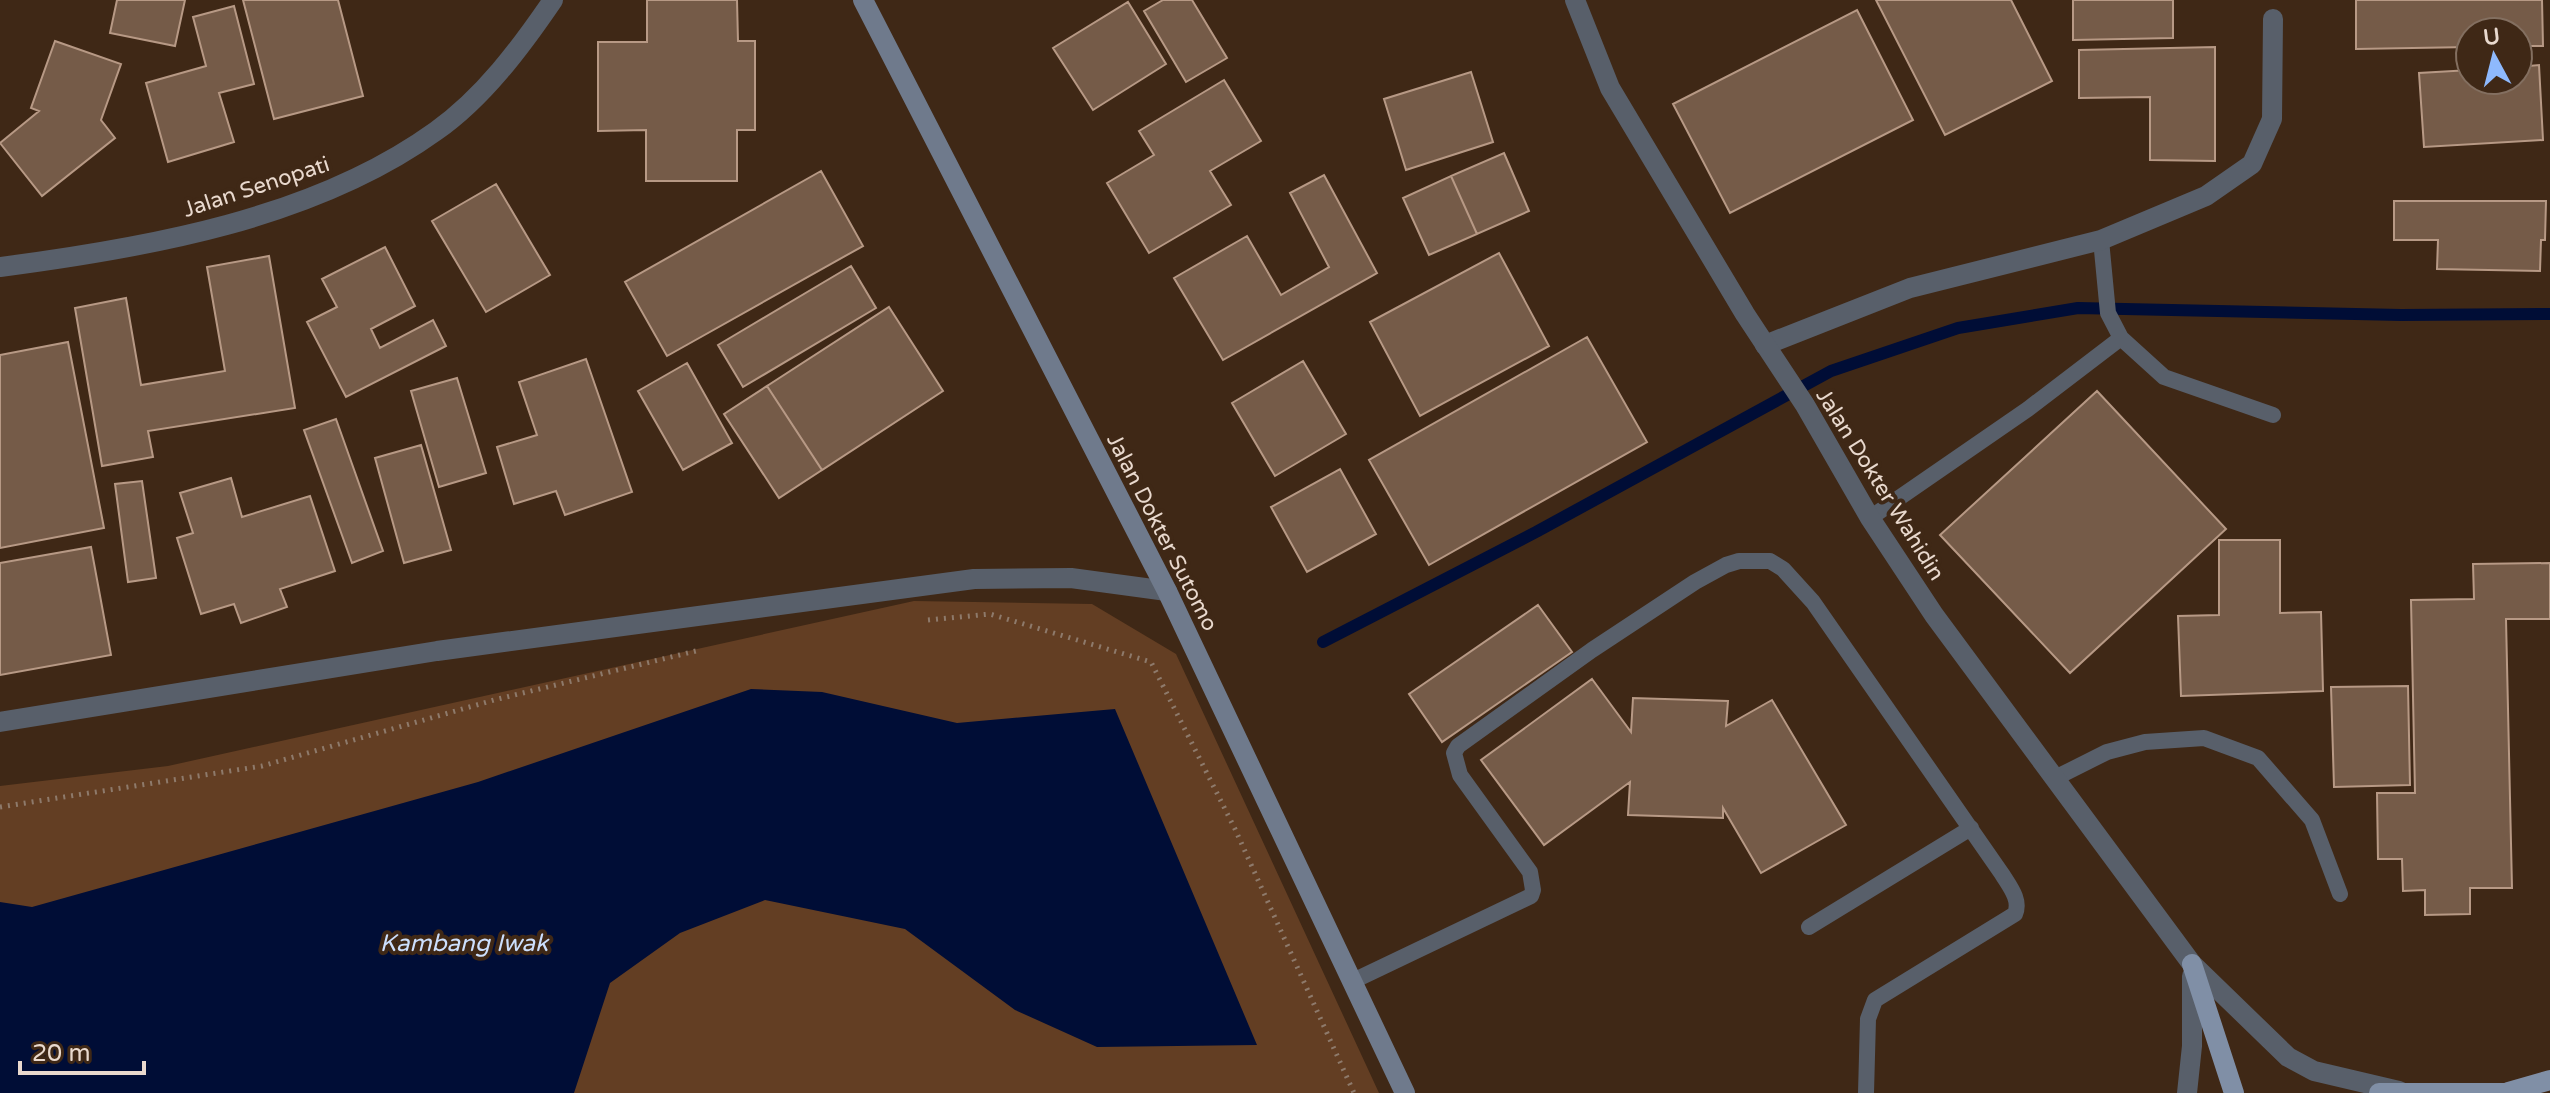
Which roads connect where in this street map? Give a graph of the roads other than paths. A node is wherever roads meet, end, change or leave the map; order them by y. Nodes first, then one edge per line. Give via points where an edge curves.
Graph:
1 (553, 0) edge
2 (863, 0) edge
3 (1575, 0) edge
4 (2273, 19) dead end
5 (2101, 240) junction
6 (0, 267) edge
7 (2121, 338) junction
8 (1765, 345) junction
9 (2273, 415) dead end
10 (1870, 518) junction
11 (1167, 591) junction
12 (0, 722) edge
13 (2055, 778) junction
14 (1971, 828) junction
15 (2340, 894) dead end
16 (1809, 927) dead end
17 (2192, 964) junction
18 (1353, 981) junction
19 (2550, 1080) edge
20 (2389, 1092) edge
21 (2508, 1092) edge
22 (1405, 1093) edge
23 (1866, 1093) edge
24 (2187, 1093) edge
25 (2234, 1093) edge
26 (2514, 1093) edge

1 - 6 street, Jalan Senopati via 476,96 438,130 344,184 248,218 155,242
2 - 11 main road, Jalan Dokter Sutomo
3 - 8 street, Jalan Dokter Wahidin via 1610,88
4 - 5 street via 2272,119 2252,164 2206,196
5 - 7 lane via 2108,313
5 - 8 street via 1910,288
7 - 9 lane via 2164,377
7 - 10 lane
8 - 10 street, Jalan Dokter Wahidin
10 - 13 street, Jalan Dokter Wahidin via 1934,615
11 - 12 street via 1071,578 974,579 437,651
11 - 18 main road, Jalan Dokter Sutomo
13 - 15 lane via 2107,752 2145,742 2204,738 2258,758 2312,820
13 - 17 street, Jalan Dokter Wahidin
14 - 16 lane
14 - 18 lane via 1813,602 1770,561 1739,561 1695,582 1458,746 1454,753 1460,775 1530,872 1531,896
14 - 23 lane via 2018,907 2015,914 1875,1000 1868,1019
17 - 20 street, Jalan Dokter Wahidin via 2288,1057 2314,1071
17 - 24 street
17 - 25 main road
18 - 22 main road, Jalan Dokter Sutomo
19 - 21 main road
20 - 21 main road
21 - 26 main road

